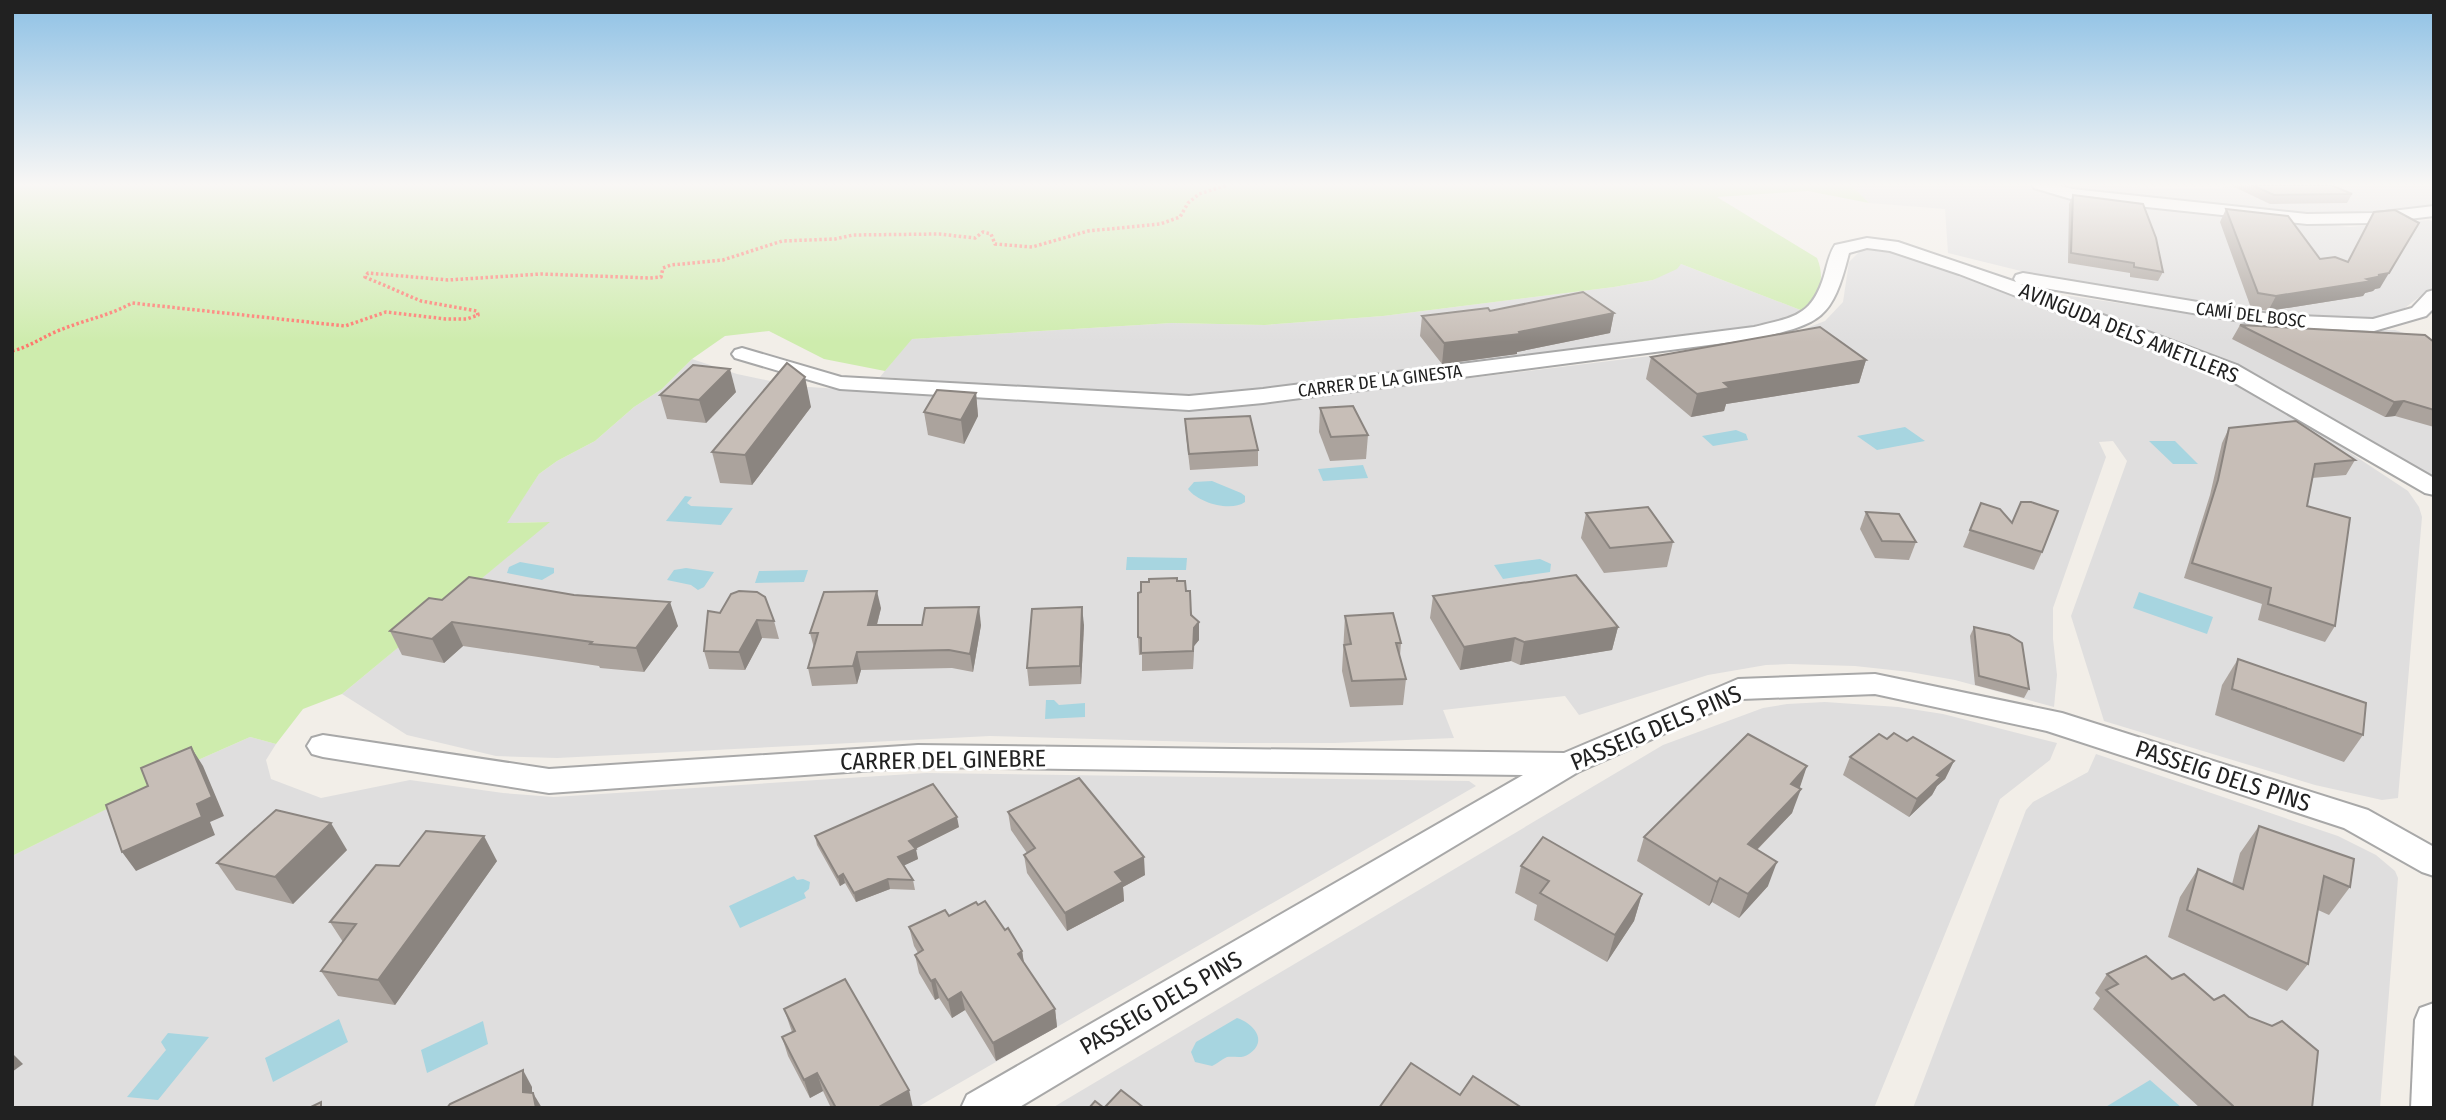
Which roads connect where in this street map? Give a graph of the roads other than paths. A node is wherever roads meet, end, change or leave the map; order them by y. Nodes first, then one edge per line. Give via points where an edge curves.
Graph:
1 (1966, 270) joint
2 (2054, 293) junction
3 (2434, 296) edge
4 (742, 354) dead end
5 (2434, 488) edge
6 (323, 746) dead end
7 (1567, 764) junction
8 (2434, 863) edge
9 (2434, 1020) edge
10 (981, 1108) edge
11 (2431, 1108) edge

1 - 2 street, AVINGUDA DELS AMETLLERS
1 - 4 street, CARRER DE LA GINESTA via 1892,246 1867,243 1841,249 1828,301 1814,317 1755,333 1189,403 840,383
2 - 3 street, CAMÍ DEL BOSC via 2276,321 2374,325 2419,312
2 - 5 street, AVINGUDA DELS AMETLLERS via 2229,369
6 - 7 street, CARRER DEL GINEBRE via 549,781 918,756
7 - 8 street, PASSEIG DELS PINS via 1738,689 1875,684 2051,721 2356,819
7 - 10 street, PASSEIG DELS PINS
9 - 11 street

